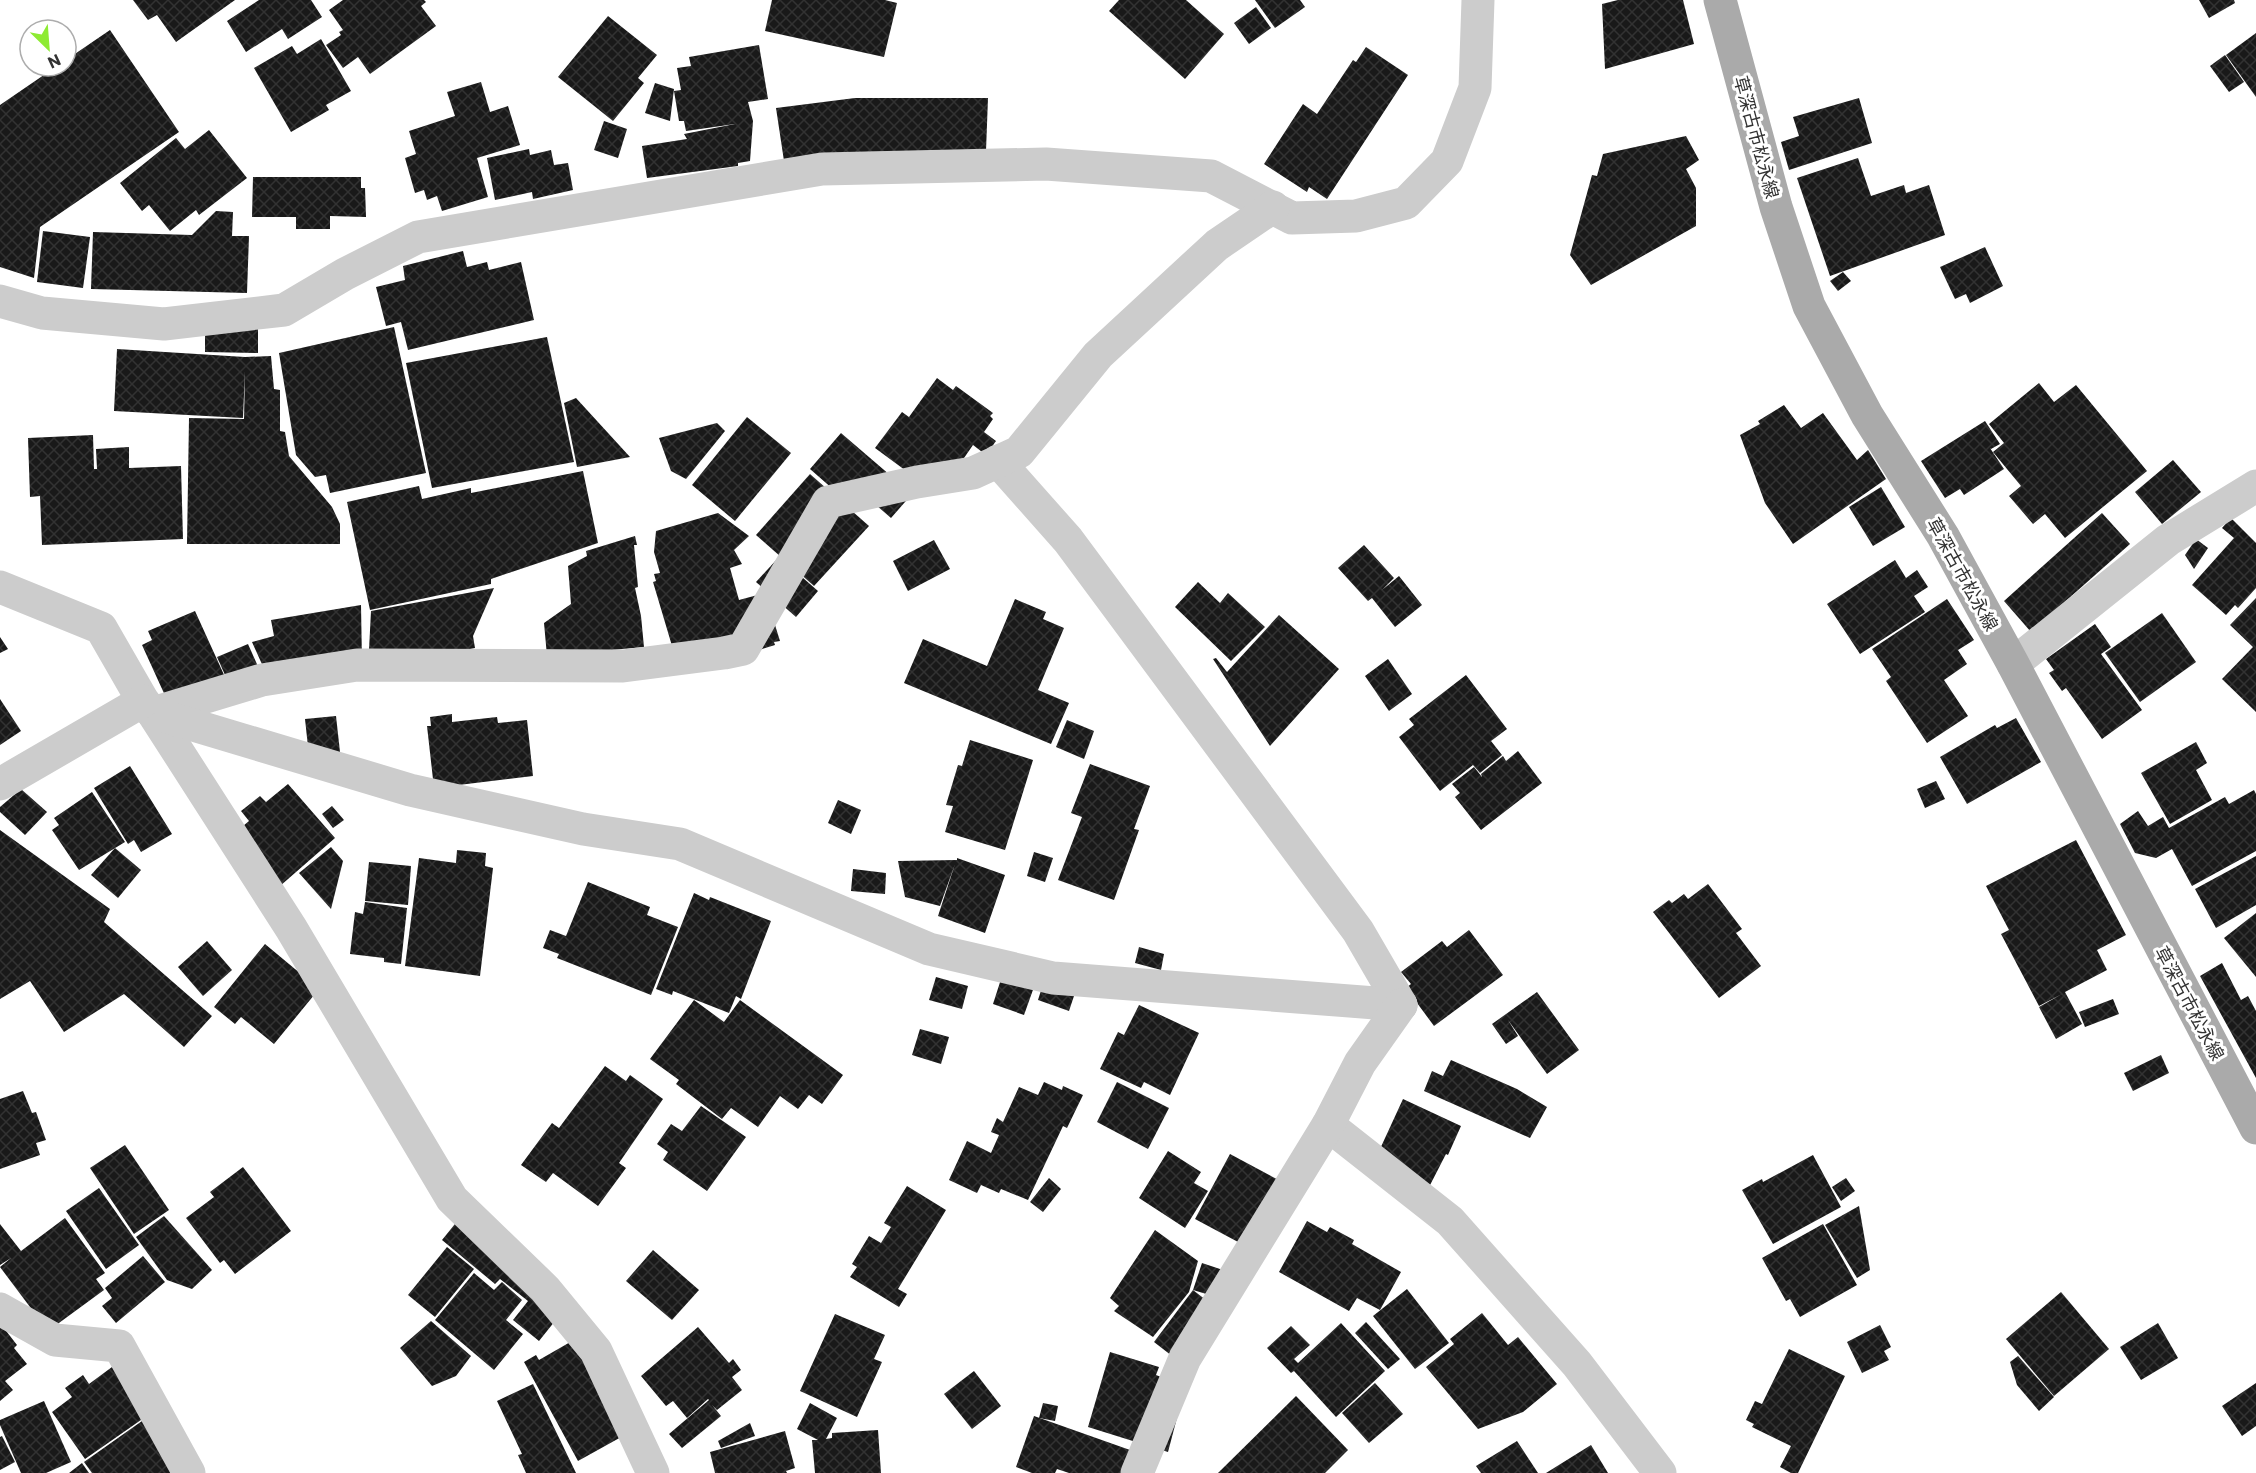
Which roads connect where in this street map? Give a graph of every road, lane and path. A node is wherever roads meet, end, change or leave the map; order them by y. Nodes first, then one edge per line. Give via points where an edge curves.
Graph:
1 (1478, 0) edge
2 (1720, 0) edge
3 (1273, 207) junction
4 (0, 301) edge
5 (998, 461) junction
6 (2256, 486) edge
7 (0, 587) edge
8 (2013, 664) junction
9 (148, 707) junction
10 (0, 784) edge
11 (1401, 1005) junction
12 (1328, 1125) junction
13 (2256, 1128) edge
14 (0, 1309) edge
15 (189, 1473) edge
16 (653, 1473) edge
17 (1137, 1473) edge
18 (1660, 1473) edge

1 - 3 street via 1475,88 1447,161 1414,195 1406,203 1356,216 1292,218
2 - 8 main road, 草深古市松永線 via 1776,207 1809,306 1867,415 1943,536
3 - 4 street via 1211,176 1046,164 822,169 418,237 284,309 164,324 42,313
3 - 5 street via 1217,245 1098,355 1019,452
5 - 9 street via 973,473 828,502 743,649 623,666 357,665 262,680
5 - 11 street via 1068,540 1358,931
6 - 8 street via 2168,540
7 - 9 street via 100,628
8 - 13 main road, 草深古市松永線
9 - 10 street
9 - 11 street via 410,790 583,830 680,844 929,949 1053,978
9 - 16 street via 291,928 452,1199 545,1288 596,1351
11 - 12 street via 1360,1063
12 - 17 street via 1185,1358
12 - 18 street via 1450,1221 1577,1364
14 - 15 street via 55,1340 119,1346

